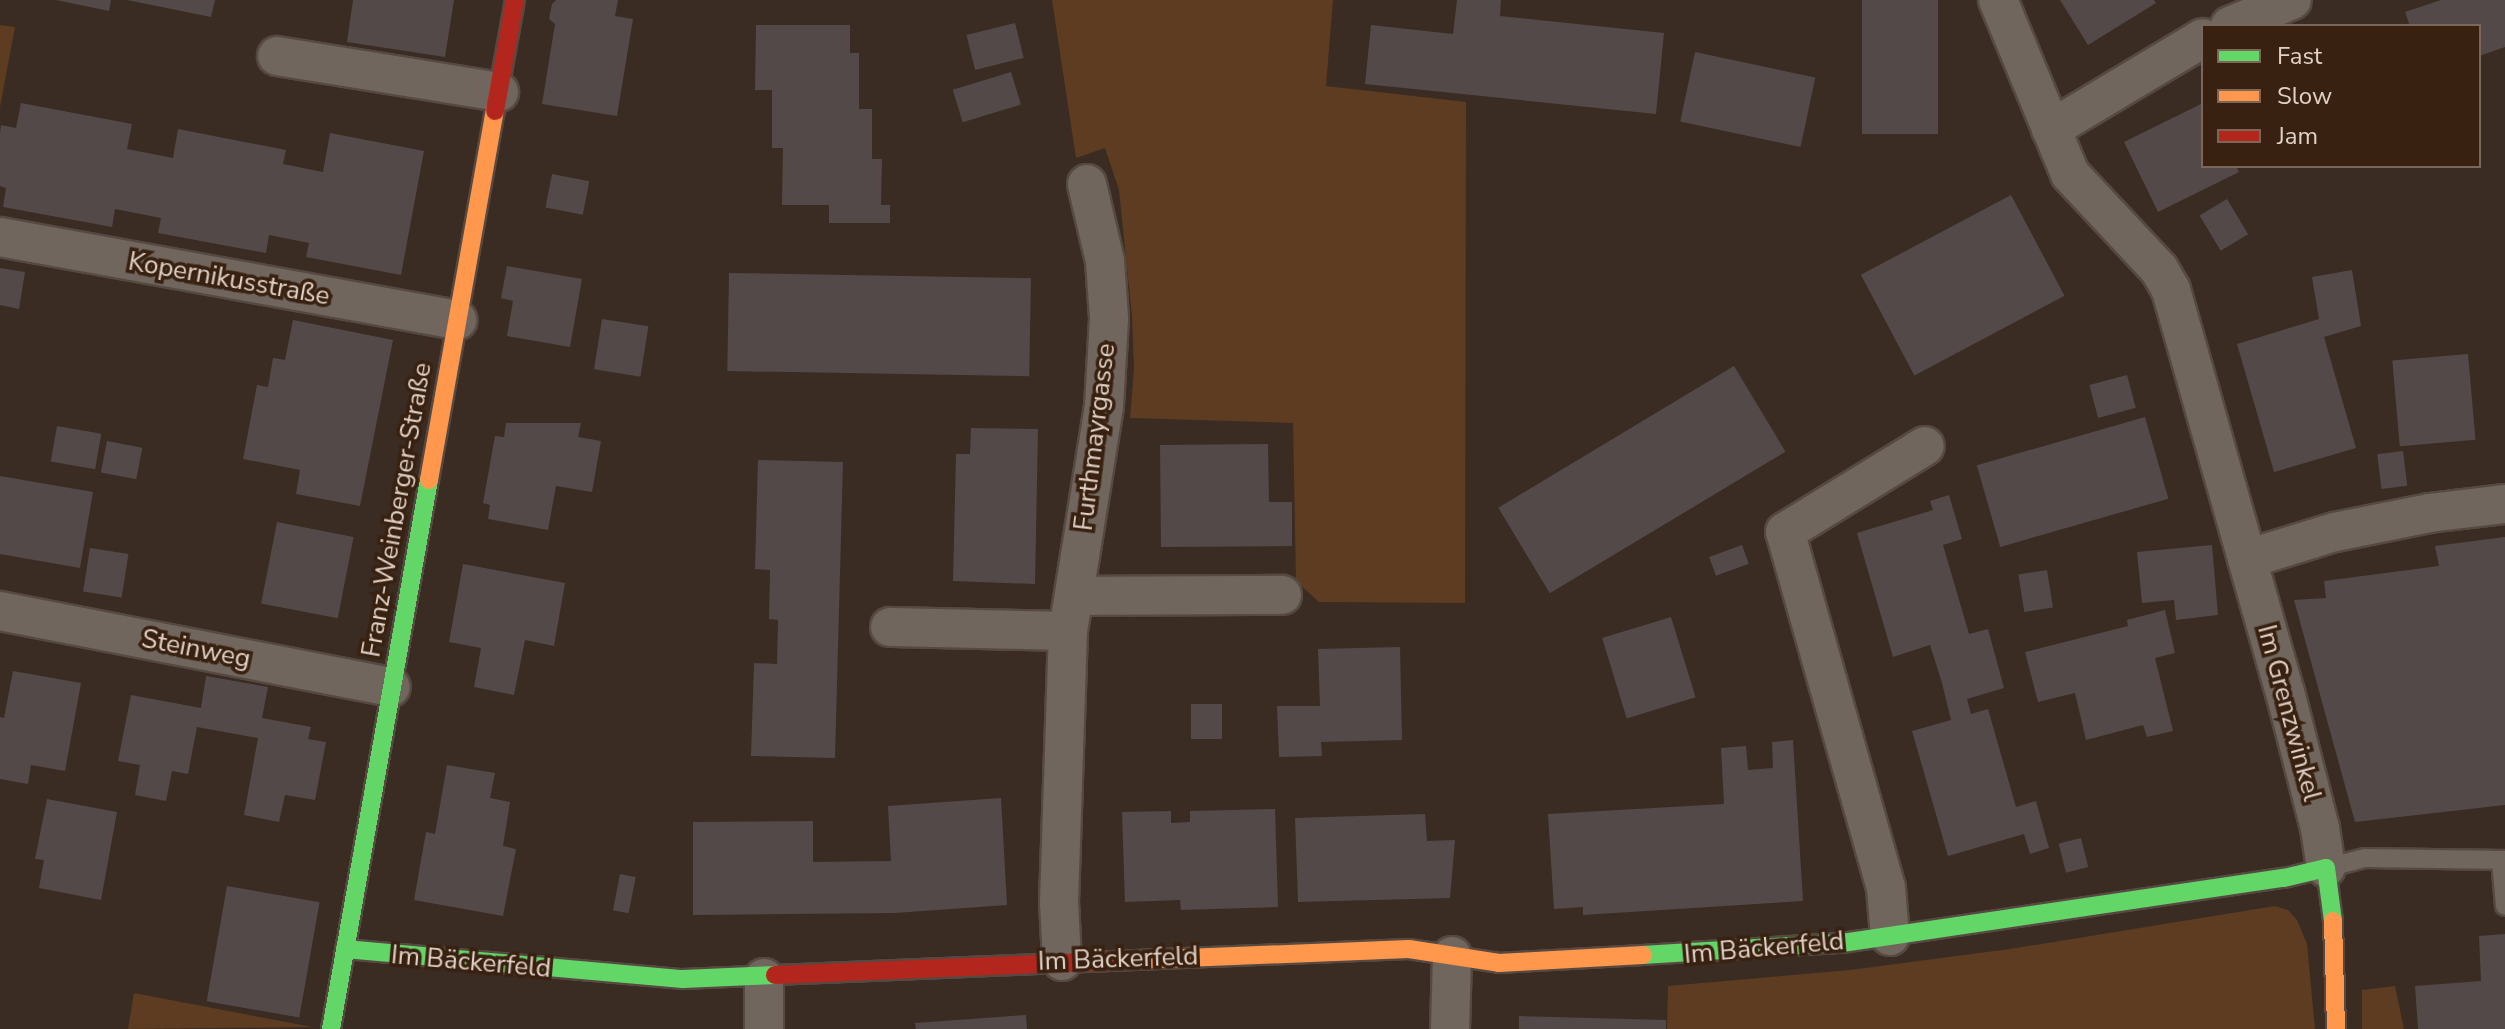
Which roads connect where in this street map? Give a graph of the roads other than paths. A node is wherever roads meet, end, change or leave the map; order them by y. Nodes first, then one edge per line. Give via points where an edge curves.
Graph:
1 (515, 0) edge
2 (1998, 0) edge
3 (2292, 0) edge
4 (2235, 24) edge
5 (2201, 39) edge
6 (277, 56) dead end
7 (499, 92) junction
8 (2051, 129) junction
9 (1087, 184) dead end
10 (0, 237) edge
11 (458, 320) junction
12 (1925, 446) dead end
13 (2505, 504) edge
14 (2247, 559) junction
15 (1282, 595) dead end
16 (0, 611) edge
17 (1071, 613) junction
18 (890, 627) dead end
19 (391, 687) junction
20 (2503, 860) edge
21 (2326, 868) junction
22 (2505, 906) edge
23 (1890, 936) junction
24 (345, 949) junction
25 (1452, 956) junction
26 (1062, 961) junction
27 (764, 978) junction
28 (331, 1029) edge
29 (764, 1029) edge
30 (1450, 1029) edge
31 (2336, 1029) edge

1 - 7 street, Franz-Weinberger-Straße
2 - 8 street, Im Grenzwinkel
3 - 4 street
5 - 8 street
6 - 7 street
7 - 11 street, Franz-Weinberger-Straße
8 - 14 street, Im Grenzwinkel via 2070,174 2159,269 2171,290
9 - 17 street, Furthmayrgasse via 1105,261 1109,318 1104,406
10 - 11 street, Kopernikusstraße
11 - 19 street, Franz-Weinberger-Straße
12 - 23 street via 1785,532 1886,888
13 - 14 street via 2335,532
14 - 21 street, Im Grenzwinkel
15 - 17 street
16 - 19 street, Steinweg
17 - 18 street
17 - 26 street, Furthmayrgasse via 1059,902
19 - 24 street, Franz-Weinberger-Straße
20 - 21 lane via 2365,858
20 - 22 lane
21 - 23 street, Im Bäckerfeld
21 - 31 street via 2335,934
23 - 25 street, Im Bäckerfeld via 1685,955 1499,963
24 - 27 street, Im Bäckerfeld via 594,973
24 - 28 street, Franz-Weinberger-Straße
25 - 26 street, Im Bäckerfeld via 1409,949
25 - 30 street
26 - 27 street, Im Bäckerfeld
27 - 29 street

